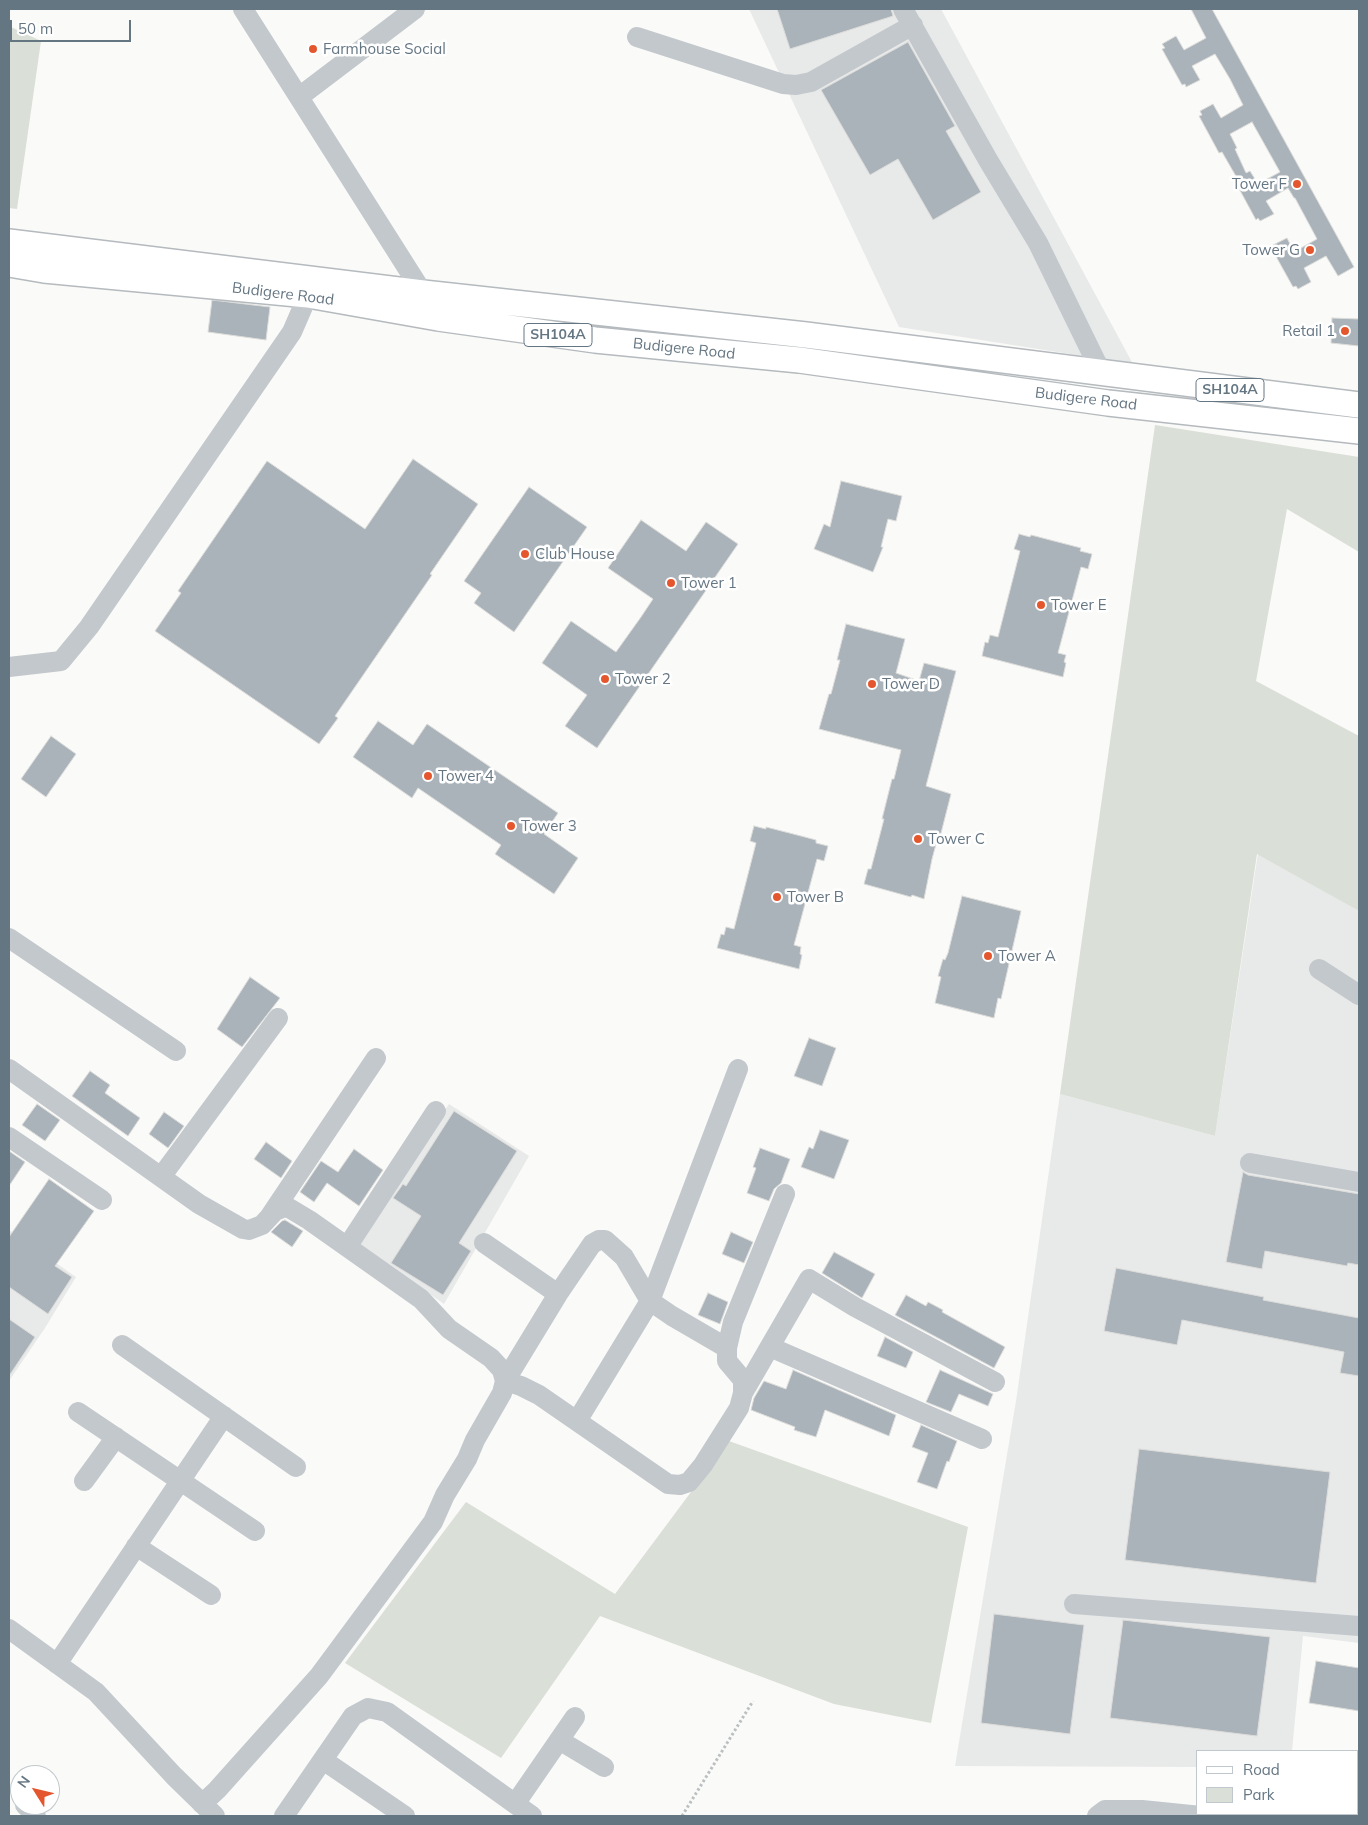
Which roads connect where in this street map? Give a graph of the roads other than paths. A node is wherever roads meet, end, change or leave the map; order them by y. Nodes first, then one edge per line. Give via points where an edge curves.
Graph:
1 (243, 9) edge
2 (415, 9) edge
3 (908, 17) edge
4 (638, 37) dead end
5 (299, 97) junction
6 (9, 242) edge
7 (9, 264) edge
8 (309, 287) junction
9 (423, 293) junction
10 (1102, 374) junction
11 (1359, 406) edge
12 (1359, 431) edge
13 (9, 666) edge
14 (9, 938) edge
15 (1319, 968) dead end
16 (1359, 995) edge
17 (278, 1018) dead end
18 (176, 1051) dead end
19 (376, 1058) dead end
20 (9, 1069) edge
21 (738, 1069) dead end
22 (436, 1111) dead end
23 (9, 1137) edge
24 (1250, 1162) dead end
25 (161, 1177) junction
26 (1359, 1182) edge
27 (785, 1194) dead end
28 (102, 1200) dead end
29 (269, 1217) junction
30 (484, 1243) dead end
31 (348, 1247) junction
32 (558, 1294) junction
33 (650, 1301) junction
34 (122, 1345) dead end
35 (770, 1347) junction
36 (727, 1348) junction
37 (505, 1381) junction
38 (996, 1382) dead end
39 (743, 1393) junction
40 (78, 1412) dead end
41 (224, 1416) junction
42 (578, 1421) junction
43 (116, 1437) junction
44 (982, 1438) dead end
45 (296, 1467) dead end
46 (180, 1480) junction
47 (84, 1481) dead end
48 (255, 1530) dead end
49 (136, 1546) junction
50 (211, 1595) dead end
51 (1074, 1604) dead end
52 (1359, 1626) edge
53 (12, 1638) edge
54 (57, 1664) junction
55 (575, 1717) dead end
56 (559, 1740) junction
57 (323, 1760) junction
58 (604, 1767) dead end
59 (515, 1804) junction
60 (208, 1810) edge
61 (284, 1816) edge
62 (405, 1816) edge
63 (532, 1816) edge
64 (1097, 1816) edge
65 (1202, 1816) edge

1 - 5 street
2 - 5 street
3 - 4 street via 811,82 796,85 783,84
3 - 10 street via 1038,243
5 - 9 street
6 - 8 main road, Budigere Road / SH104A
7 - 8 main road, Budigere Road / SH104A via 44,270
8 - 9 main road, Budigere Road / SH104A
8 - 12 main road, Budigere Road / SH104A via 438,318 596,340 799,360 1108,403
8 - 13 street via 292,332 89,627 61,661
9 - 10 main road, Budigere Road / SH104A via 806,335
10 - 11 main road, Budigere Road / SH104A
14 - 18 street
15 - 16 street
17 - 25 street
19 - 29 street
20 - 25 street
21 - 33 street
22 - 31 street
23 - 28 street
24 - 26 street
25 - 29 street via 243,1229 262,1225
27 - 36 street via 733,1322
29 - 31 street via 279,1208 290,1208
30 - 32 street
31 - 37 street via 422,1299 449,1330 491,1358 502,1370
32 - 33 street via 592,1244 605,1240 624,1256
32 - 37 street
33 - 36 street
33 - 42 street
34 - 41 street
35 - 38 street via 809,1279
35 - 39 street
35 - 44 street
36 - 39 street via 727,1361 742,1380
37 - 42 street via 540,1395
37 - 60 street via 502,1393 474,1440 433,1522 319,1676 217,1790
39 - 42 street via 739,1408 703,1465 690,1482 680,1486 668,1484
40 - 43 street
41 - 45 street
41 - 46 street
43 - 46 street
43 - 47 street
46 - 48 street
46 - 49 street
49 - 50 street
49 - 54 street
51 - 52 street
53 - 54 street
54 - 60 street via 96,1692
55 - 56 street
56 - 58 street
56 - 59 street
57 - 59 street via 353,1716 368,1708 387,1712
57 - 61 street
57 - 62 street
59 - 63 street
64 - 65 street via 1105,1810 1142,1810

